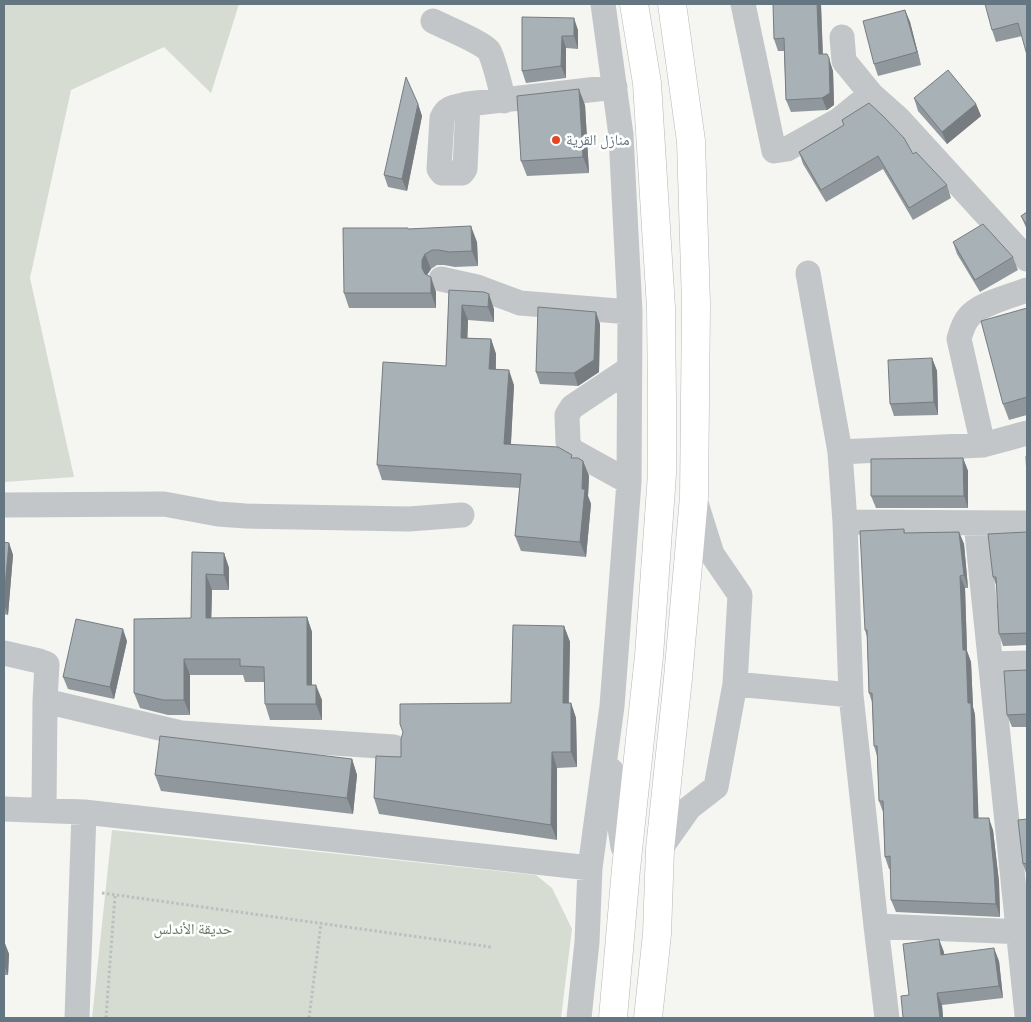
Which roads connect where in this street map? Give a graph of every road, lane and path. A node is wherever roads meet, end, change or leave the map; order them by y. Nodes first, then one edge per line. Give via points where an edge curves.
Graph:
1 (603, 4) edge
2 (634, 4) edge
3 (672, 4) edge
4 (744, 4) edge
5 (433, 21) dead end
6 (842, 37) dead end
7 (615, 87) junction
8 (872, 94) junction
9 (504, 100) junction
10 (468, 104) dead end
11 (1027, 259) edge
12 (808, 274) dead end
13 (441, 280) dead end
14 (1027, 290) edge
15 (630, 312) junction
16 (629, 369) junction
17 (1027, 433) edge
18 (983, 446) junction
19 (840, 452) junction
20 (629, 482) junction
21 (694, 497) junction
22 (4, 505) edge
23 (462, 515) dead end
24 (845, 522) junction
25 (976, 523) junction
26 (1027, 523) edge
27 (4, 653) edge
28 (1027, 663) edge
29 (991, 664) junction
30 (735, 684) junction
31 (851, 695) junction
32 (45, 701) junction
33 (607, 743) junction
34 (394, 747) dead end
35 (1016, 808) edge
36 (4, 809) edge
37 (44, 810) junction
38 (84, 812) junction
39 (660, 849) junction
40 (590, 868) junction
41 (626, 869) junction
42 (81, 892) junction
43 (115, 894) junction
44 (321, 923) junction
45 (876, 926) junction
46 (1023, 932) edge
47 (491, 947) dead end
48 (1027, 1015) edge
49 (77, 1018) edge
50 (106, 1018) edge
51 (309, 1018) edge
52 (579, 1018) edge
53 (613, 1018) edge
54 (648, 1018) edge
55 (887, 1018) edge

1 - 7 street
2 - 41 main road via 647,83 661,308 662,474 649,656
3 - 21 main road via 691,141 696,304
4 - 8 street via 774,151 787,149 840,120
5 - 9 street via 489,51
6 - 8 street via 844,61
7 - 9 street
7 - 15 street via 621,135
8 - 11 street via 898,118
9 - 10 street
12 - 19 street
13 - 15 street via 477,287 520,303
14 - 18 street via 981,307 968,317 962,327 959,339
15 - 16 street
16 - 20 street
16 - 20 street via 572,407 567,414 571,450
17 - 18 street
18 - 19 street
19 - 24 street
20 - 33 street
21 - 30 street via 712,554 740,595
21 - 39 main road
22 - 23 street via 164,504 246,516 409,519
24 - 25 street
24 - 31 street
25 - 26 street
25 - 29 street
27 - 32 street via 47,664
28 - 29 street
29 - 35 street
30 - 31 street
30 - 39 street via 716,787 690,808
31 - 45 street
32 - 34 street via 181,733
32 - 37 street
33 - 40 street
33 - 41 street
35 - 46 street
36 - 37 street
37 - 38 street
38 - 40 street
38 - 42 street
39 - 54 main road via 657,934
40 - 52 street
41 - 53 main road
42 - 43 path
42 - 49 street
43 - 44 path
43 - 50 path
44 - 47 path
44 - 51 path
45 - 46 street
45 - 55 street
46 - 48 street

